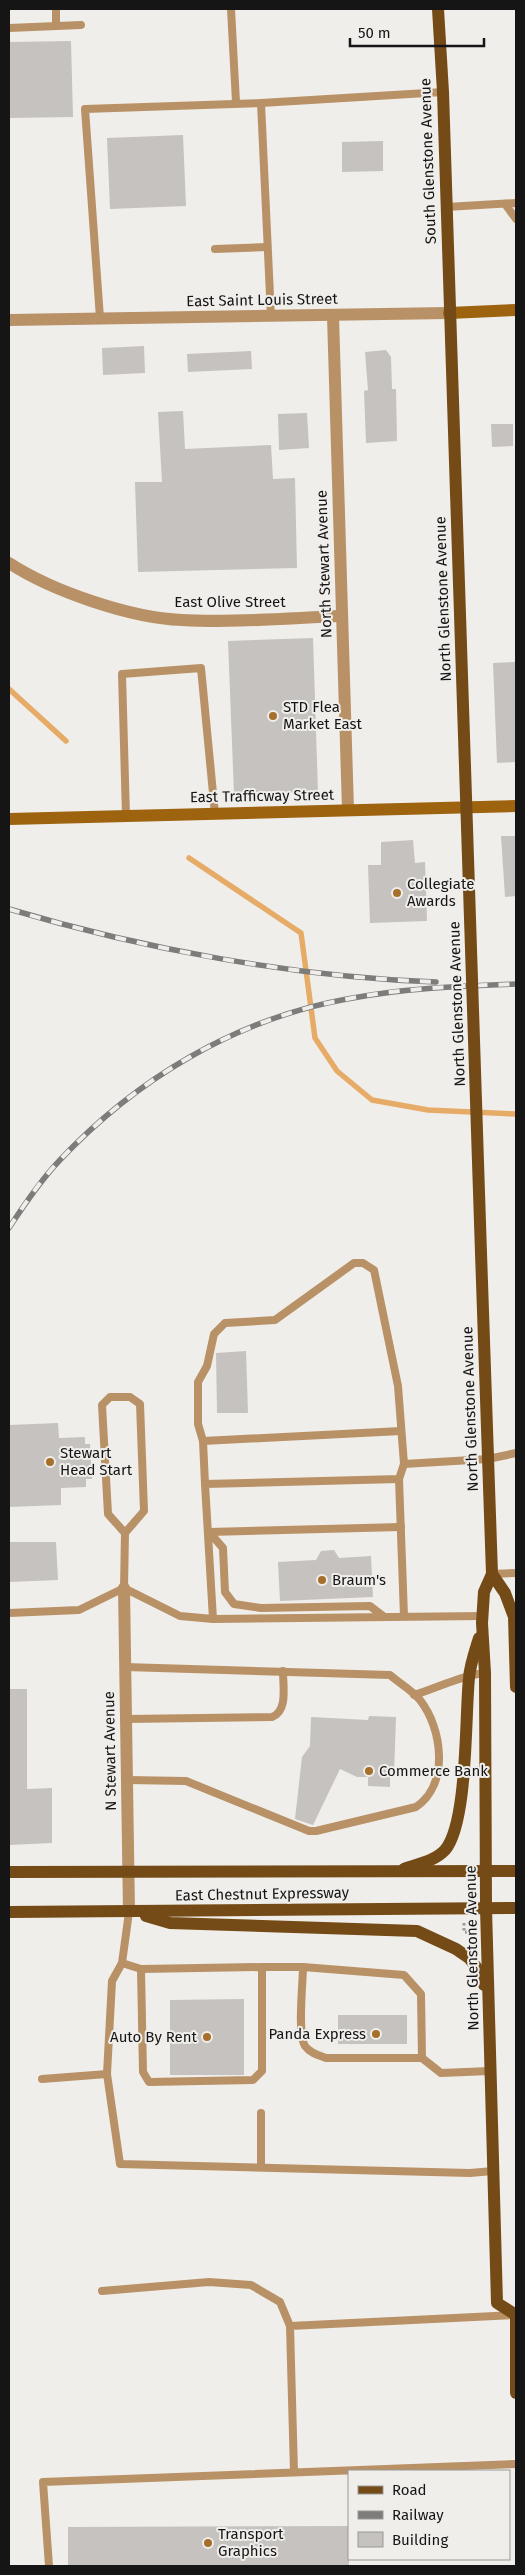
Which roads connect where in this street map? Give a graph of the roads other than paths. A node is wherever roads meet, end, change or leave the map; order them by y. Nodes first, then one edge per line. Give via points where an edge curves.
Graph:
1 (56, 9) edge
2 (231, 9) edge
3 (438, 9) edge
4 (81, 25) dead end
5 (56, 26) junction
6 (9, 28) edge
7 (443, 92) junction
8 (236, 102) junction
9 (261, 103) junction
10 (516, 203) edge
11 (505, 204) junction
12 (446, 207) junction
13 (516, 219) edge
14 (268, 247) junction
15 (215, 249) dead end
16 (516, 310) edge
17 (450, 313) junction
18 (333, 316) junction
19 (271, 317) junction
20 (100, 318) junction
21 (9, 320) edge
22 (9, 563) edge
23 (342, 616) junction
24 (516, 806) edge
25 (348, 810) junction
26 (215, 814) junction
27 (126, 816) junction
28 (9, 819) edge
29 (401, 1432) junction
30 (203, 1441) junction
31 (516, 1453) edge
32 (488, 1459) junction
33 (404, 1464) junction
34 (399, 1479) junction
35 (206, 1484) junction
36 (401, 1527) junction
37 (209, 1532) junction
38 (125, 1533) junction
39 (516, 1573) edge
40 (492, 1574) junction
41 (124, 1588) junction
42 (9, 1613) edge
43 (383, 1616) junction
44 (404, 1616) junction
45 (213, 1619) junction
46 (482, 1620) junction
47 (126, 1667) junction
48 (283, 1671) junction
49 (516, 1672) edge
50 (485, 1673) junction
51 (470, 1674) junction
52 (516, 1688) edge
53 (414, 1695) junction
54 (126, 1719) junction
55 (127, 1780) junction
56 (516, 1871) edge
57 (9, 1872) edge
58 (128, 1872) junction
59 (395, 1872) junction
60 (487, 1872) junction
61 (486, 1908) junction
62 (516, 1908) edge
63 (9, 1912) edge
64 (129, 1912) junction
65 (122, 1963) junction
66 (303, 1967) junction
67 (262, 1968) junction
68 (141, 1969) junction
69 (488, 2000) junction
70 (422, 2058) junction
71 (490, 2070) junction
72 (107, 2074) junction
73 (42, 2078) dead end
74 (261, 2113) dead end
75 (261, 2167) junction
76 (494, 2171) junction
77 (102, 2291) dead end
78 (516, 2315) edge
79 (290, 2326) junction
80 (516, 2393) edge
81 (516, 2464) edge
82 (348, 2470) edge
83 (350, 2470) edge
84 (294, 2472) junction
85 (49, 2566) edge

1 - 5 lane
2 - 8 lane
3 - 7 main road, South Glenstone Avenue
4 - 5 lane
5 - 6 lane
7 - 9 lane
7 - 12 main road, South Glenstone Avenue
8 - 9 lane
8 - 20 lane via 85,109
9 - 14 lane
10 - 11 lane
11 - 12 lane
11 - 13 lane
12 - 17 main road, South Glenstone Avenue
14 - 15 lane
14 - 19 lane
16 - 17 main road, East Saint Louis Street
17 - 18 street, East Saint Louis Street
17 - 32 main road, North Glenstone Avenue, bridge
18 - 19 street, East Saint Louis Street
18 - 23 street, North Stewart Avenue
19 - 20 street, East Saint Louis Street
20 - 21 street, East Saint Louis Street
22 - 23 street, East Olive Street via 64,589 143,615 182,620
23 - 25 street, North Stewart Avenue
24 - 25 main road, East Trafficway Street
25 - 26 main road, East Trafficway Street
26 - 27 main road, East Trafficway Street
26 - 27 lane via 201,668 122,674
27 - 28 main road, East Trafficway Street
29 - 30 lane
29 - 30 lane via 398,1386 374,1270 363,1263 354,1263 275,1320 225,1323 214,1334 207,1366 198,1382 198,1424
29 - 33 lane
30 - 35 lane
31 - 32 lane
32 - 33 lane
32 - 40 main road, North Glenstone Avenue
33 - 34 lane
34 - 35 lane
34 - 36 lane
35 - 37 lane
36 - 37 lane
36 - 44 lane
37 - 43 lane via 223,1548 225,1592 234,1604 261,1608 370,1606
37 - 45 lane
38 - 38 lane via 144,1511 140,1404 130,1397 110,1397 102,1405 108,1514
38 - 41 lane
39 - 40 lane
40 - 46 main road, North Glenstone Avenue via 484,1592
40 - 49 main road via 505,1593 514,1617
41 - 42 lane via 79,1610
41 - 45 lane via 180,1616
41 - 47 street, N Stewart Avenue
43 - 44 lane
43 - 45 lane
44 - 46 lane
46 - 50 main road, North Glenstone Avenue
46 - 51 main road
47 - 48 lane
47 - 54 street, N Stewart Avenue
48 - 53 lane via 390,1675
48 - 54 lane via 282,1709 272,1717
49 - 52 main road
50 - 51 lane
50 - 60 main road, North Glenstone Avenue
51 - 53 lane
51 - 59 main road via 460,1812 454,1836 434,1859
53 - 55 lane via 436,1728 438,1769 432,1793 416,1807 309,1831 186,1781
54 - 55 street, N Stewart Avenue
55 - 58 street, N Stewart Avenue
56 - 60 main road, East Chestnut Expressway
57 - 58 main road, East Chestnut Expressway
58 - 59 main road, East Chestnut Expressway
58 - 64 street, N Stewart Avenue
59 - 60 main road, East Chestnut Expressway
60 - 61 main road, North Glenstone Avenue
61 - 62 main road, East Chestnut Expressway
61 - 64 main road, East Chestnut Expressway
61 - 69 main road, North Glenstone Avenue
63 - 64 main road, East Chestnut Expressway
64 - 65 lane
64 - 69 main road via 170,1922 417,1931 469,1958 480,1972
65 - 68 lane
65 - 72 lane via 112,1981
66 - 67 lane
66 - 70 lane via 404,1975 421,1994
66 - 70 lane via 302,2033 304,2045 313,2053 326,2058
67 - 68 lane
67 - 68 lane via 262,2071 258,2076 253,2080 149,2082 143,2072
69 - 71 main road, North Glenstone Avenue
70 - 71 lane via 441,2073
71 - 76 main road, North Glenstone Avenue
72 - 73 lane
72 - 75 lane via 120,2164
74 - 75 lane
75 - 76 lane
76 - 78 main road, North Glenstone Avenue via 498,2303
77 - 79 lane via 209,2282 252,2284 280,2302
78 - 79 lane
78 - 80 main road
79 - 84 lane
81 - 83 lane
82 - 84 lane
84 - 85 lane via 43,2482

